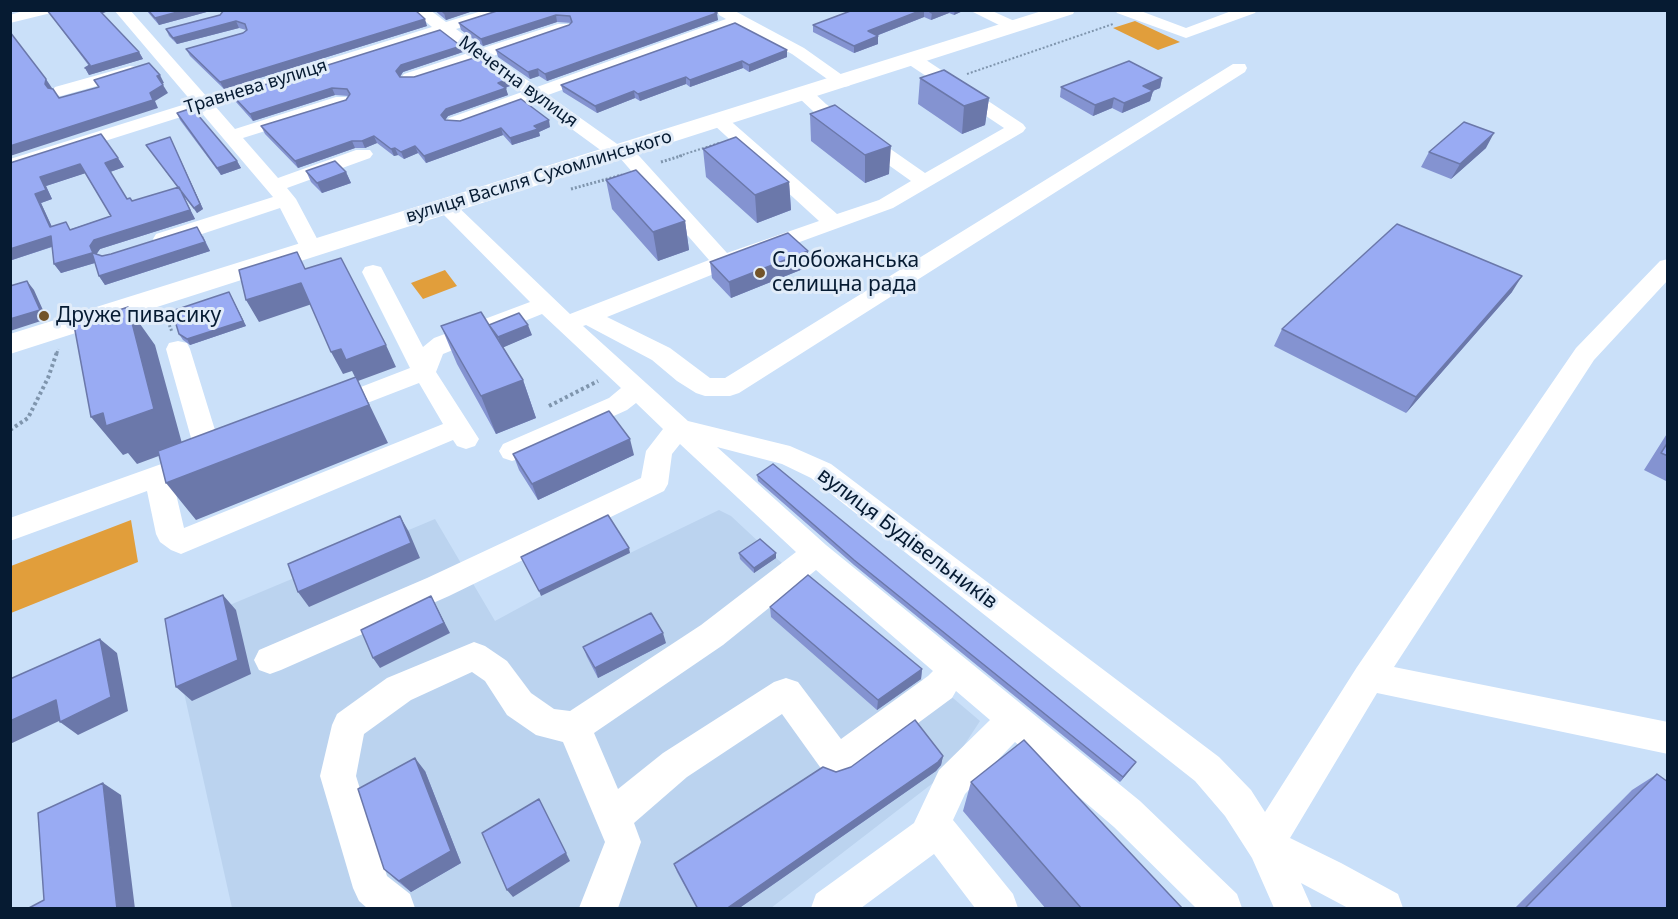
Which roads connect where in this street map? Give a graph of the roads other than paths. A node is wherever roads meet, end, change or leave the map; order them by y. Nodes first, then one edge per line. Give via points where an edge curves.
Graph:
1 (46, 10) edge
2 (122, 10) edge
3 (418, 10) edge
4 (502, 10) edge
5 (720, 10) edge
6 (976, 10) edge
7 (1066, 10) edge
8 (1250, 10) edge
9 (1130, 13) edge
10 (12, 19) dead end
11 (739, 20) junction
12 (564, 27) edge
13 (1015, 27) junction
14 (444, 28) junction
15 (166, 30) edge
16 (145, 35) junction
17 (480, 54) junction
18 (167, 57) junction
19 (914, 60) junction
20 (1239, 68) dead end
21 (410, 78) edge
22 (843, 82) junction
23 (61, 91) dead end
24 (534, 94) junction
25 (805, 94) junction
26 (342, 101) edge
27 (203, 104) junction
28 (720, 121) junction
29 (455, 122) edge
30 (232, 136) junction
31 (620, 152) junction
32 (363, 154) dead end
33 (10, 165) edge
34 (925, 182) junction
35 (280, 193) junction
36 (446, 206) junction
37 (833, 222) junction
38 (142, 246) edge
39 (311, 248) junction
40 (723, 262) junction
41 (1668, 266) edge
42 (373, 272) dead end
43 (566, 314) junction
44 (175, 341) road end
45 (10, 344) edge
46 (424, 372) junction
47 (627, 380) junction
48 (306, 418) edge
49 (679, 428) junction
50 (512, 451) dead end
51 (158, 476) junction
52 (10, 530) edge
53 (816, 553) junction
54 (270, 660) dead end
55 (953, 670) junction
56 (1369, 677) junction
57 (1015, 719) junction
58 (574, 727) junction
59 (1668, 738) edge
60 (613, 817) junction
61 (937, 830) junction
62 (1266, 845) junction
63 (396, 909) edge
64 (597, 909) edge
65 (830, 909) edge
66 (999, 909) edge
67 (1222, 909) edge
68 (1293, 909) edge
69 (1383, 909) edge

1 - 10 street
2 - 16 street
3 - 14 street, Мечетна вулиця
4 - 14 street, Травнева вулиця
5 - 11 street
6 - 13 street
7 - 13 main road, вулиця Василя Сухомлинського
8 - 9 street via 1186,33
11 - 22 street via 798,51
11 - 24 street
12 - 17 street
13 - 19 main road, вулиця Василя Сухомлинського
14 - 17 street, Мечетна вулиця
14 - 27 street, Травнева вулиця
15 - 16 street
16 - 18 street
17 - 21 street
17 - 24 street, Мечетна вулиця
18 - 23 street
18 - 27 street
19 - 22 main road, вулиця Василя Сухомлинського
19 - 34 street via 1017,128
20 - 43 street via 730,387 705,387 661,354
22 - 25 main road, вулиця Василя Сухомлинського
24 - 29 street
24 - 31 street, Мечетна вулиця
25 - 28 main road, вулиця Василя Сухомлинського
25 - 34 street
26 - 30 street
27 - 30 street
27 - 33 street, Травнева вулиця
28 - 31 main road, вулиця Василя Сухомлинського
28 - 37 street
30 - 35 street
31 - 36 main road, вулиця Василя Сухомлинського
31 - 40 street, Мечетна вулиця
32 - 35 street
34 - 37 street via 886,204
35 - 38 street
35 - 39 street
36 - 39 main road, вулиця Василя Сухомлинського
36 - 43 street, вулиця Будівельників
37 - 40 street
39 - 45 main road, вулиця Василя Сухомлинського
40 - 43 street
41 - 56 street via 1585,354
42 - 46 street
43 - 46 street via 442,344 433,350
43 - 47 street, вулиця Будівельників
44 - 51 street via 221,452
46 - 48 street
46 - 51 street via 462,434 181,542 170,534
47 - 49 street, вулиця Будівельників
47 - 50 street via 618,404
49 - 53 street
49 - 54 street via 658,451 654,484 438,587
49 - 62 street, вулиця Будівельників via 790,456 821,471 1207,769 1238,803
51 - 52 street
53 - 55 street
53 - 58 street via 712,635
55 - 57 street
55 - 60 street via 940,687 837,762 786,693 675,765
56 - 59 street
56 - 62 street
57 - 61 street via 952,782 932,824
57 - 67 street via 1127,814
58 - 60 street
58 - 63 street via 548,724 519,704 496,671 474,656 399,689 349,725 338,776 372,888
60 - 64 street via 622,842
61 - 65 street
61 - 66 street
62 - 68 street, вулиця Будівельників
62 - 69 street

